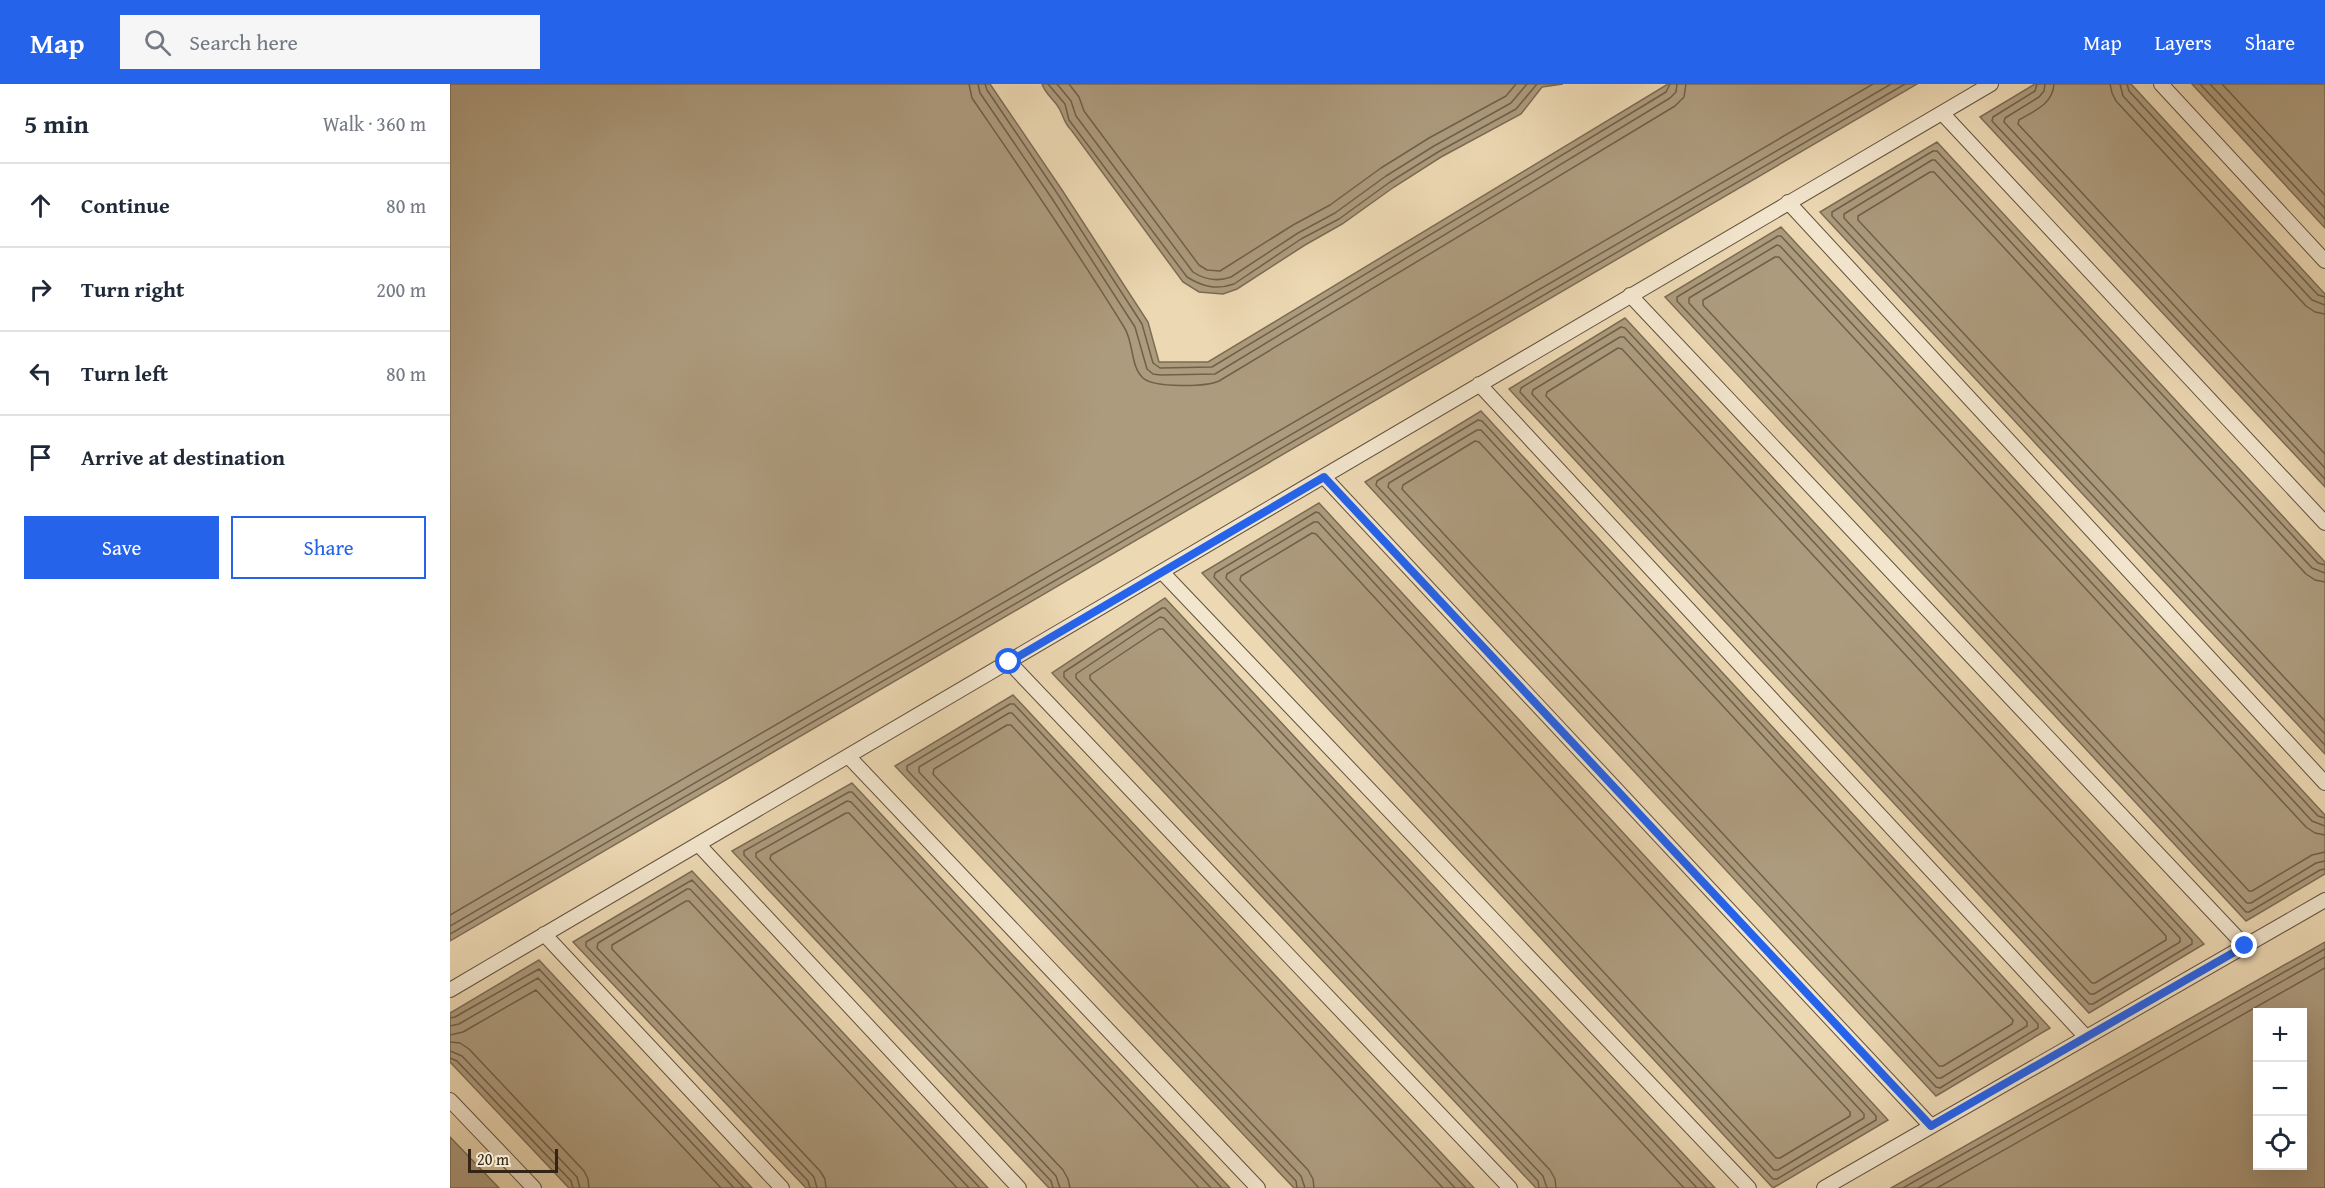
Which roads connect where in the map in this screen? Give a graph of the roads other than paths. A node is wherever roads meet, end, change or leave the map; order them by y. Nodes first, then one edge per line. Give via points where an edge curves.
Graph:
1 (1991, 84) edge
2 (2161, 84) edge
3 (1942, 113) junction
4 (1788, 202) junction
5 (2325, 261) edge
6 (1630, 295) junction
7 (1479, 384) junction
8 (1324, 477) junction
9 (2325, 523) edge
10 (1162, 572) junction
11 (1009, 662) junction
12 (848, 756) junction
13 (2325, 783) edge
14 (698, 844) junction
15 (2325, 900) edge
16 (544, 934) junction
17 (2245, 946) junction
18 (450, 990) edge
19 (2086, 1037) junction
20 (450, 1100) edge
21 (1931, 1126) junction
22 (534, 1188) edge
23 (782, 1188) edge
24 (1019, 1188) edge
25 (1258, 1188) edge
26 (1510, 1188) edge
27 (1749, 1188) edge
28 (1824, 1188) edge

1 - 3 lane
2 - 5 lane
3 - 4 lane
3 - 9 lane
4 - 6 lane
4 - 13 lane
6 - 7 lane
6 - 17 lane
7 - 8 lane
7 - 19 lane
8 - 10 lane
8 - 21 lane
10 - 11 lane
10 - 27 lane
11 - 12 lane
11 - 26 lane
12 - 14 lane
12 - 25 lane
14 - 16 lane
14 - 24 lane
15 - 17 lane
16 - 18 lane
16 - 23 lane
17 - 19 lane
19 - 21 lane
20 - 22 lane
21 - 28 lane

